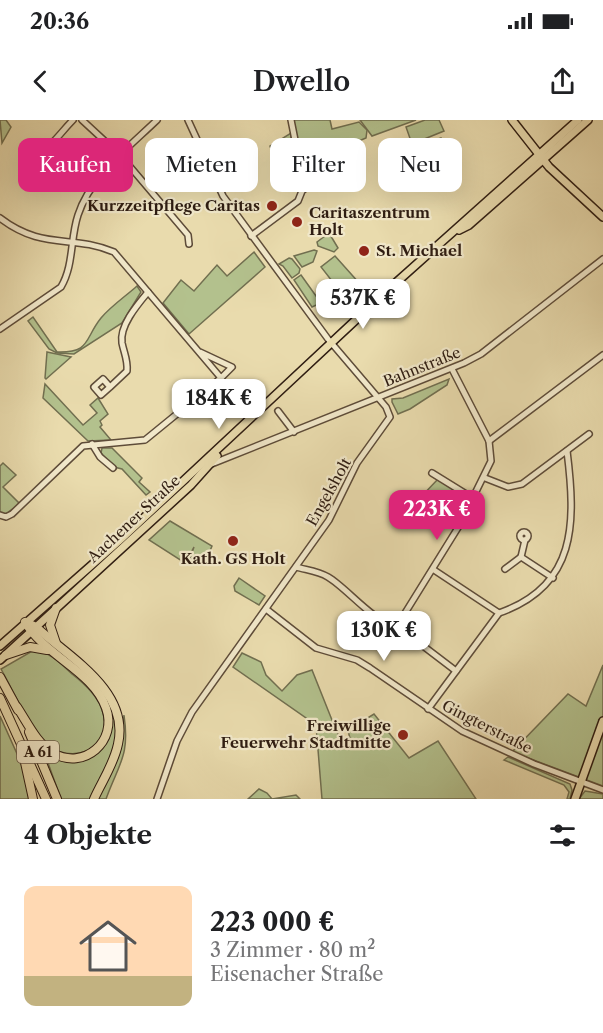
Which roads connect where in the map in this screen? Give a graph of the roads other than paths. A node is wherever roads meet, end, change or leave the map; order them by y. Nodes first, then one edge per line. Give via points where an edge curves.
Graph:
1 (73, 120) edge
2 (82, 120) edge
3 (156, 120) edge
4 (188, 120) edge
5 (291, 120) edge
6 (512, 120) edge
7 (578, 120) edge
8 (588, 120) edge
9 (57, 138) edge
10 (102, 138) edge
11 (133, 144) edge
12 (541, 158) junction
13 (133, 170) edge
14 (88, 192) edge
15 (603, 217) edge
16 (0, 218) edge
17 (251, 236) junction
18 (73, 243) junction
19 (189, 244) dead end
20 (603, 259) edge
21 (148, 292) junction
22 (0, 330) edge
23 (331, 343) junction
24 (200, 352) junction
25 (603, 355) edge
26 (452, 369) junction
27 (221, 378) junction
28 (110, 387) dead end
29 (279, 392) junction
30 (376, 398) junction
31 (278, 411) dead end
32 (294, 432) junction
33 (589, 434) dead end
34 (489, 441) junction
35 (92, 444) junction
36 (567, 451) junction
37 (223, 461) junction
38 (208, 465) junction
39 (113, 468) dead end
40 (432, 473) dead end
41 (192, 474) junction
42 (485, 478) junction
43 (191, 484) junction
44 (474, 499) junction
45 (0, 515) edge
46 (525, 540) dead end
47 (521, 556) junction
48 (296, 567) junction
49 (505, 569) dead end
50 (434, 570) junction
51 (553, 578) junction
52 (57, 608) junction
53 (266, 609) junction
54 (499, 613) junction
55 (25, 622) junction
56 (397, 626) junction
57 (33, 629) junction
58 (0, 646) edge
59 (56, 651) junction
60 (3, 657) edge
61 (456, 671) junction
62 (0, 677) edge
63 (0, 698) edge
64 (17, 707) junction
65 (428, 709) junction
66 (603, 721) edge
67 (13, 725) junction
68 (581, 781) junction
69 (603, 790) edge
70 (33, 799) edge
71 (46, 799) edge
72 (57, 799) edge
73 (94, 799) edge
74 (157, 799) edge
75 (575, 799) edge

1 - 9 street
2 - 10 street
3 - 11 street
4 - 17 street, Engelsholt via 220,191
5 - 17 street via 296,145 312,183 298,201
6 - 12 main road
7 - 12 main road, Aachener Straße
8 - 12 main road, Aachener Straße
12 - 15 main road
12 - 23 main road, Aachener Straße
13 - 19 street via 188,235
14 - 18 street
16 - 18 street via 31,237
17 - 23 street, Engelsholt
18 - 21 street via 114,252
18 - 22 street via 61,287
20 - 26 street, Bahnstraße via 481,354
21 - 24 street
21 - 28 street via 121,340 127,371
23 - 29 main road, Aachener Straße
23 - 30 street, Engelsholt
24 - 27 street
24 - 27 street via 232,367
25 - 34 street
26 - 30 street, Bahnstraße
26 - 34 street
27 - 35 street via 145,440
29 - 38 main road, Aachener Straße
29 - 41 main road, Aachener Straße
30 - 32 street, Bahnstraße
30 - 48 street, Engelsholt via 386,407 388,423 357,463 329,520
31 - 32 street
32 - 37 street, Bahnstraße
33 - 36 street
34 - 42 street via 491,461
35 - 39 street
35 - 45 street via 76,452 12,514
36 - 42 street via 522,484 508,487
36 - 51 street via 572,511 569,541
37 - 38 street, Bahnstraße
37 - 43 street, Bahnstraße
38 - 41 street, Bahnstraße
38 - 43 main road, Aachener Straße
40 - 44 street
41 - 55 main road, Aachener Straße
42 - 44 street
43 - 52 main road, Aachener Straße
44 - 50 street
46 - 47 street
47 - 49 street
47 - 51 street
48 - 53 street, Engelsholt
48 - 56 street via 328,577
50 - 54 street
50 - 56 street
51 - 54 street via 520,604
52 - 57 main road, Aachener Straße
52 - 59 highway via 50,625
53 - 65 street, Gingterstraße via 316,648 357,660
53 - 74 street, Engelsholt via 184,726
54 - 61 street
55 - 57 highway
55 - 58 main road, Aachener Straße
56 - 61 street
57 - 59 highway
57 - 60 main road, Aachener Straße
59 - 60 highway via 35,647
59 - 64 highway via 103,702 109,724 101,746 82,757 58,756 41,743
59 - 73 highway via 102,686 117,711 118,746
61 - 65 street
62 - 64 highway, A 61
63 - 67 highway, A 61
64 - 72 highway, A 61
65 - 68 street, Gingterstraße via 488,744
66 - 68 main road
67 - 70 highway via 30,774
67 - 71 highway, A 61
68 - 69 street, Gingterstraße
68 - 75 main road

